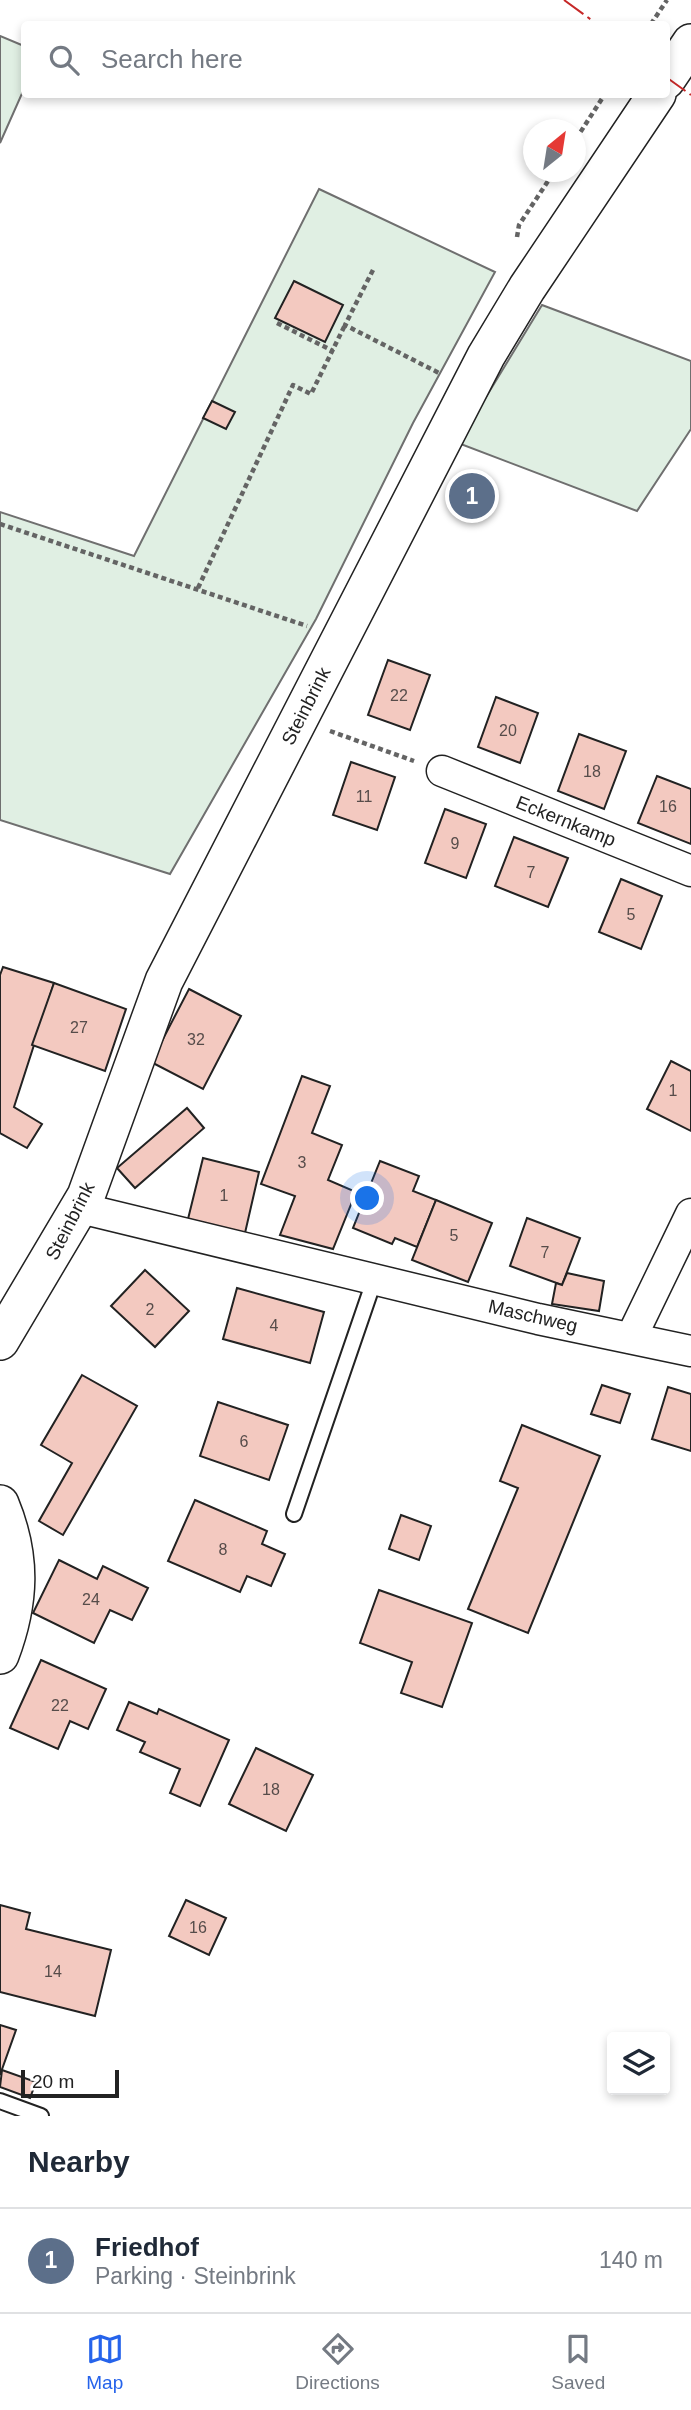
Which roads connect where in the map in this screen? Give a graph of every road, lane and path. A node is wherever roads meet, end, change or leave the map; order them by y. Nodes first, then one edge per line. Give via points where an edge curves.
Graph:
1 (667, 0) edge
2 (653, 21) edge
3 (691, 43) edge
4 (670, 75) edge
5 (602, 98) edge
6 (654, 98) edge
7 (586, 123) edge
8 (373, 270) dead end
9 (277, 323) dead end
10 (345, 326) junction
11 (333, 351) junction
12 (439, 373) dead end
13 (0, 524) edge
14 (198, 588) junction
15 (319, 631) dead end
16 (325, 742) dead end
17 (442, 771) joint
18 (691, 871) edge
19 (80, 1208) junction
20 (691, 1214) edge
21 (376, 1278) junction
22 (631, 1338) junction
23 (0, 1341) edge
24 (691, 1351) edge
25 (0, 1504) edge
26 (293, 1514) dead end
27 (0, 1655) edge
28 (0, 2101) edge
29 (41, 2116) edge

1 - 2 path
3 - 4 street
5 - 7 path
6 - 19 street, Steinbrink via 522,297 426,470 164,981
8 - 10 path
9 - 11 path
10 - 11 path
10 - 12 path
11 - 14 path via 311,394 293,385
13 - 14 path
14 - 15 path
16 - 17 path via 330,731
17 - 18 street, Eckernkamp
19 - 21 street, Maschweg
19 - 23 street, Steinbrink
20 - 22 street
21 - 22 street, Maschweg
21 - 26 lane
22 - 24 street, Maschweg
25 - 27 street via 15,1549 18,1576 12,1622
28 - 29 lane

